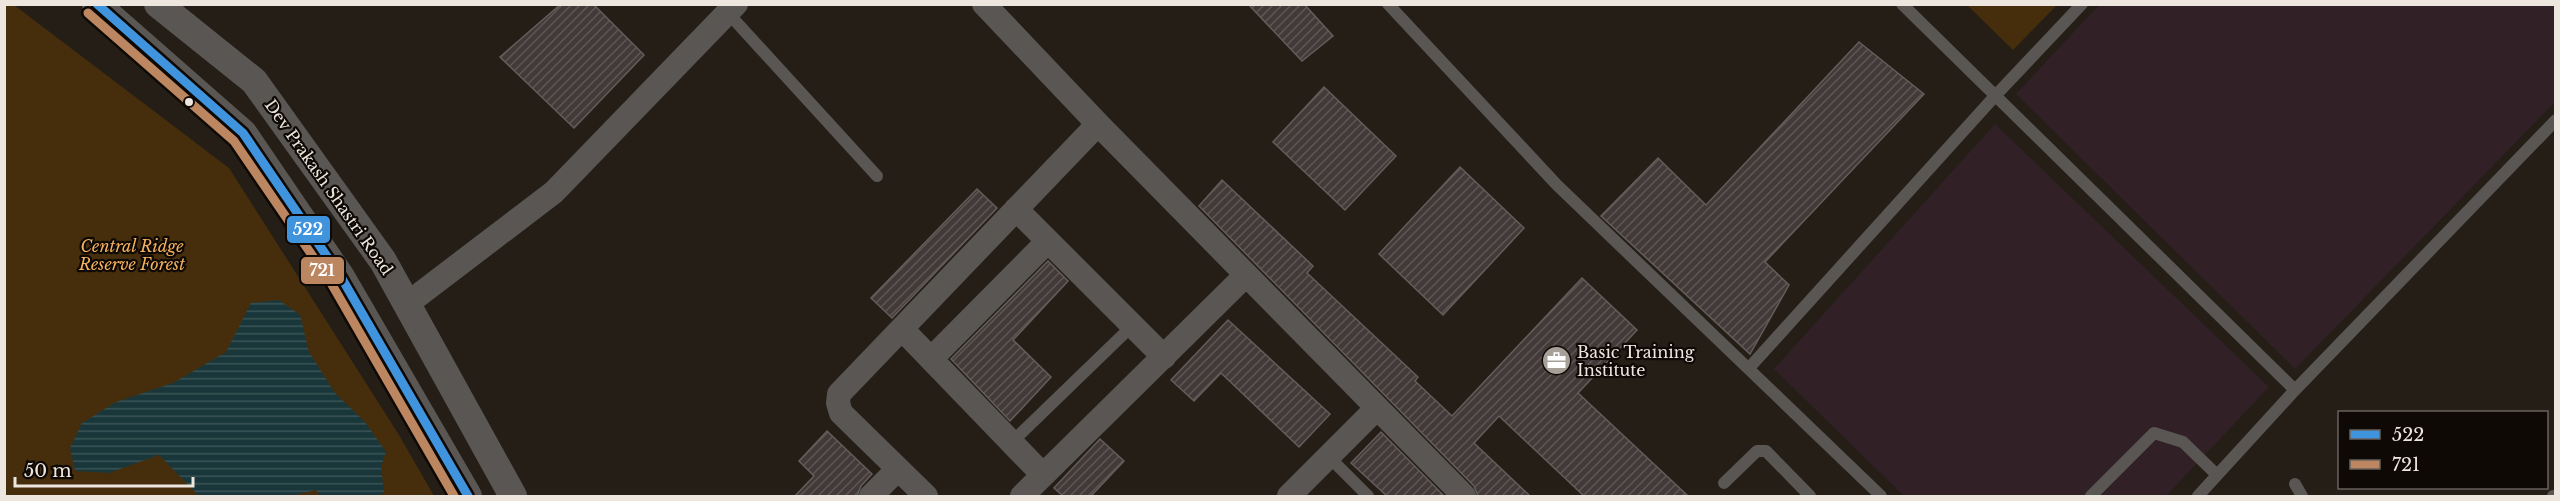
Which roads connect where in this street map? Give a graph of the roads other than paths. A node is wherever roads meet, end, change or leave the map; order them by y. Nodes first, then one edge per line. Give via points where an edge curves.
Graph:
1 (96, 4) edge
2 (158, 4) edge
3 (984, 4) edge
4 (1388, 4) edge
5 (1902, 4) edge
6 (2082, 4) edge
7 (732, 9) edge
8 (1995, 96) junction
9 (2556, 120) edge
10 (1098, 124) junction
11 (877, 176) dead end
12 (1016, 209) junction
13 (1048, 241) junction
14 (1246, 275) junction
15 (407, 303) junction
16 (1133, 325) junction
17 (902, 329) junction
18 (1164, 357) junction
19 (931, 359) junction
20 (1749, 368) junction
21 (2295, 390) junction
22 (1377, 408) junction
23 (1011, 443) junction
24 (1329, 457) junction
25 (898, 469) junction
26 (2217, 475) junction
27 (1042, 476) junction
28 (1724, 483) dead end
29 (2295, 484) dead end
30 (468, 496) edge
31 (513, 496) edge
32 (871, 496) edge
33 (926, 496) edge
34 (1022, 496) edge
35 (1289, 496) edge
36 (1368, 496) edge
37 (1464, 496) edge
38 (1810, 496) edge
39 (1881, 496) edge
40 (2091, 496) edge
41 (2198, 496) edge
42 (2302, 496) edge

1 - 30 street via 243,133 341,277
2 - 15 street, Dev Prakash Shastri Road via 254,81 383,261
3 - 10 street
4 - 20 lane via 1557,185
5 - 8 lane
6 - 8 lane
7 - 11 lane
7 - 15 street via 554,192
8 - 20 lane
8 - 21 lane
9 - 21 lane
10 - 12 street
10 - 14 street
12 - 13 street
12 - 17 street
13 - 16 street
13 - 19 street
14 - 18 street
14 - 22 street
15 - 31 street, Dev Prakash Shastri Road
16 - 18 street
16 - 23 lane
17 - 19 street
17 - 25 street via 839,394 838,403 842,412
18 - 27 street
19 - 23 street
20 - 39 lane
21 - 26 lane
22 - 24 street
22 - 37 street
23 - 27 street
24 - 35 street
24 - 36 lane
25 - 32 street
25 - 33 street
26 - 40 lane via 2183,442 2154,433
26 - 41 lane
27 - 34 street
28 - 38 lane via 1757,451 1766,451
29 - 42 lane

